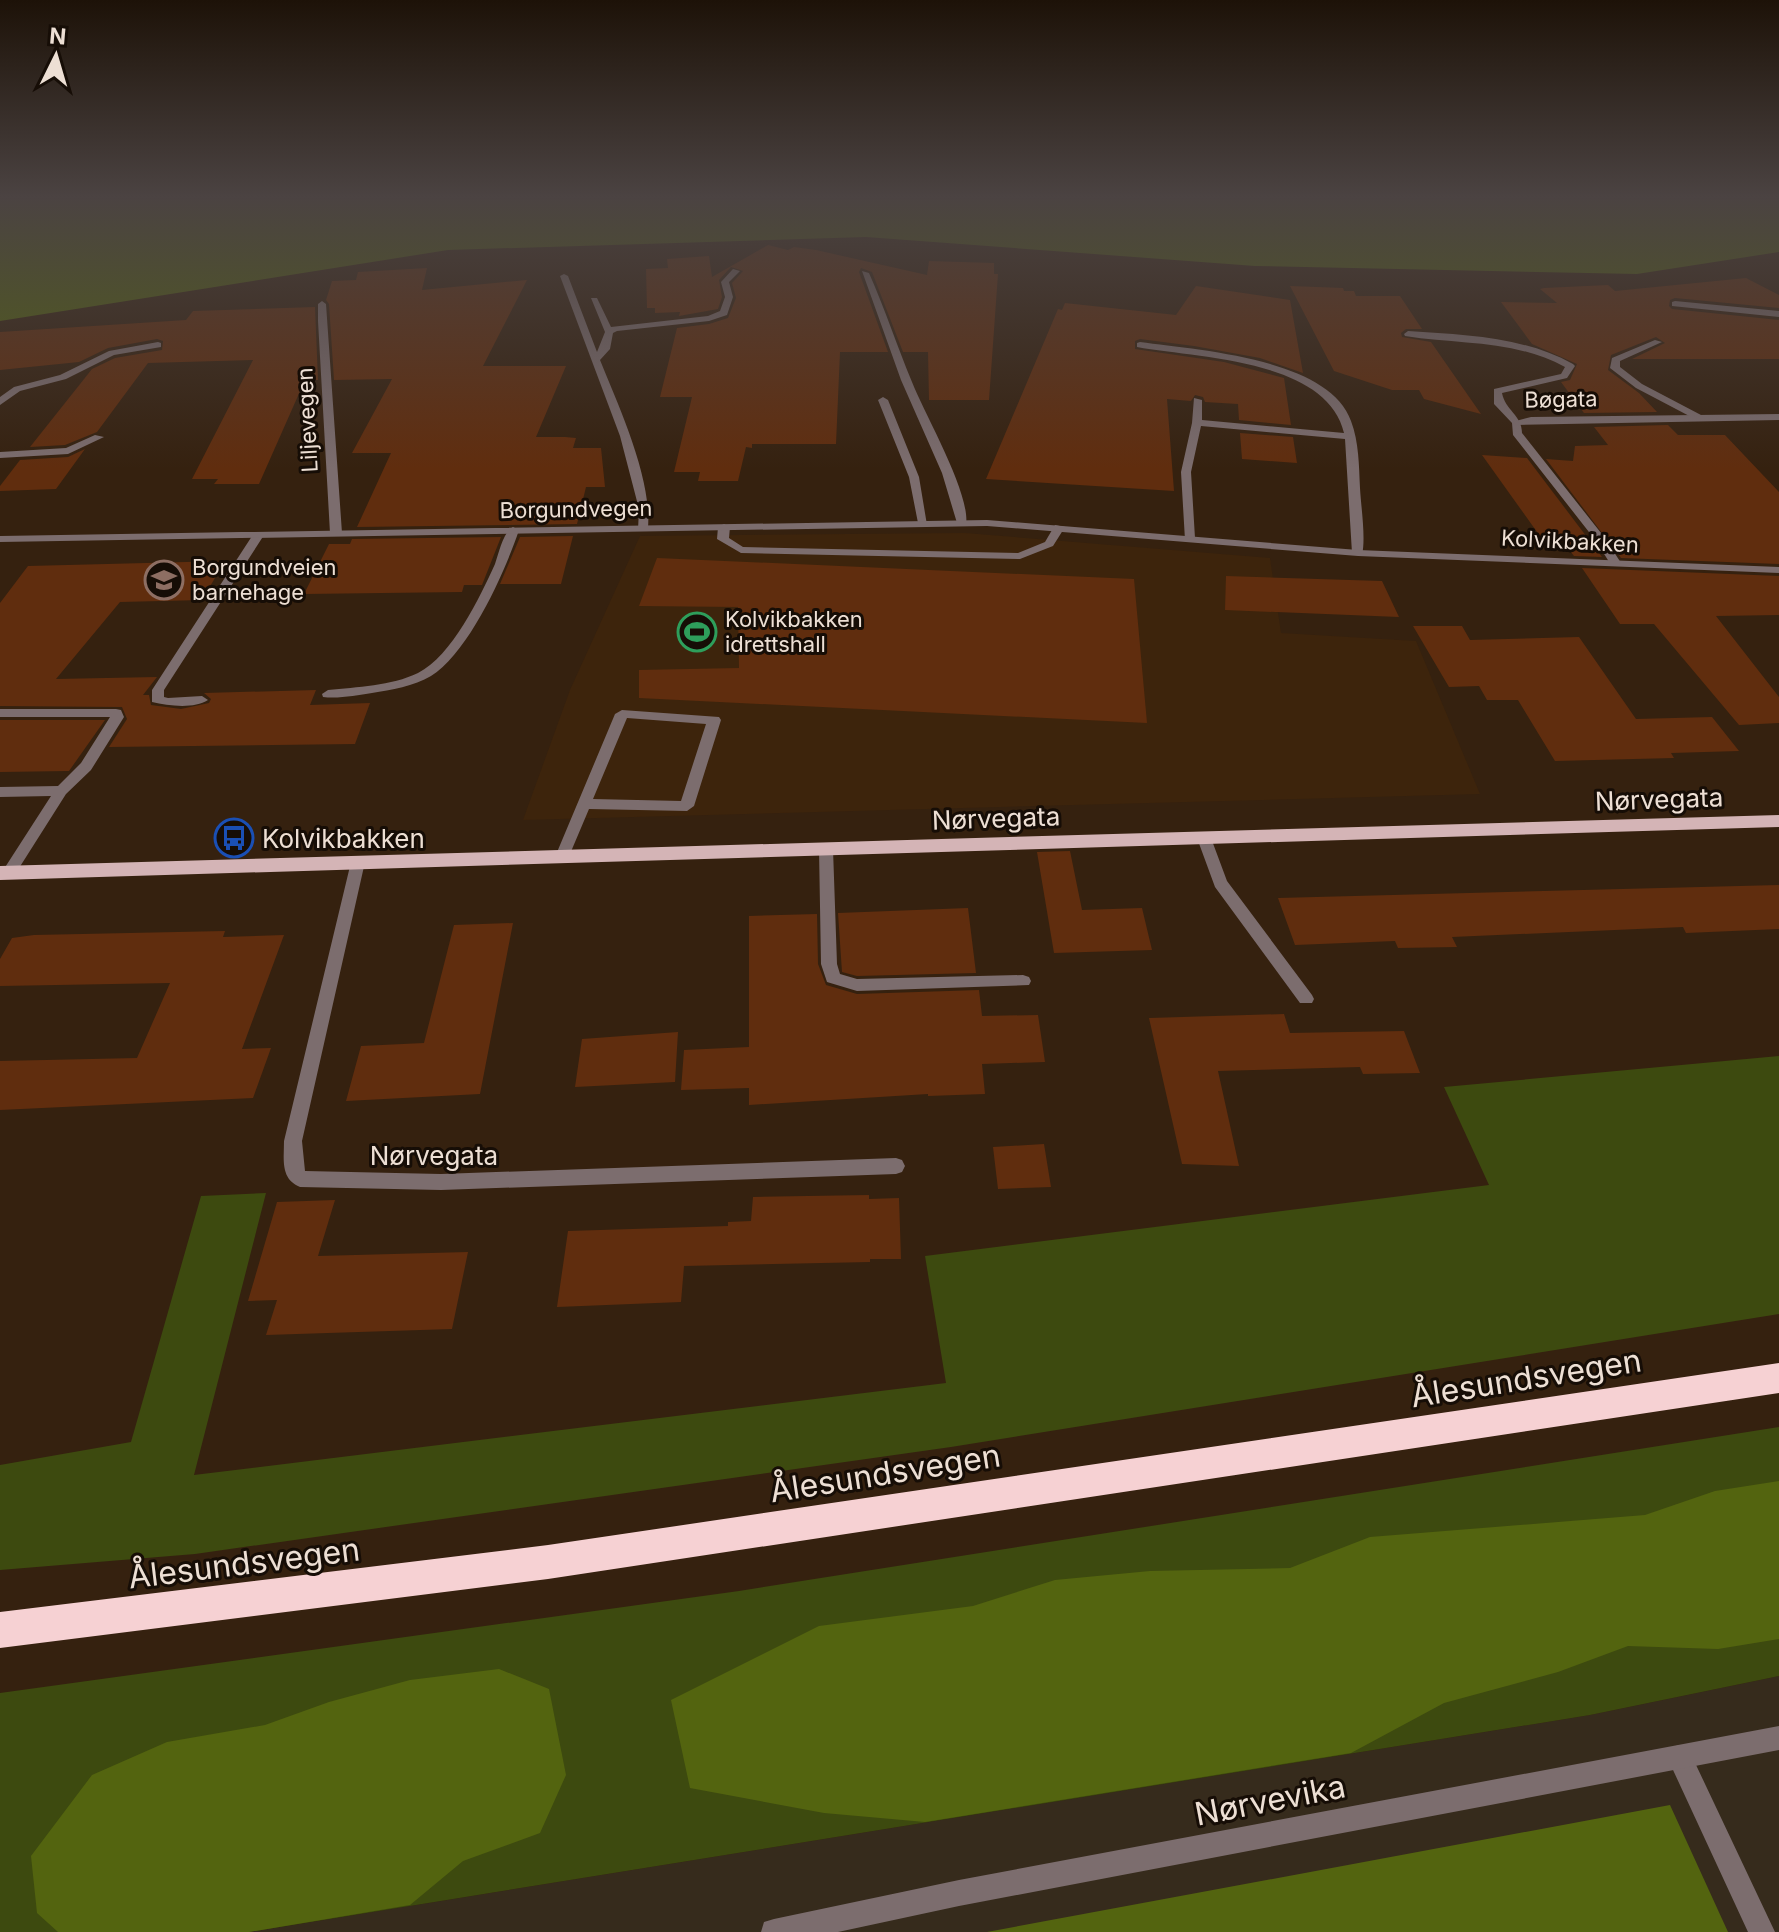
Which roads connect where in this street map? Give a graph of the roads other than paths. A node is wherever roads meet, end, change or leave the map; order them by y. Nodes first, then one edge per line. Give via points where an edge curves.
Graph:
1 (569, 289) edge
2 (727, 289) edge
3 (871, 289) edge
4 (594, 300) dead end
5 (322, 304) dead end
6 (1675, 304) dead end
7 (1779, 314) edge
8 (609, 332) junction
9 (1408, 334) dead end
10 (1658, 342) dead end
11 (158, 345) dead end
12 (1140, 345) dead end
13 (596, 359) junction
14 (883, 400) dead end
15 (1197, 400) dead end
16 (0, 402) edge
17 (1698, 417) junction
18 (1779, 417) edge
19 (1517, 422) junction
20 (1197, 423) junction
21 (1350, 436) junction
22 (99, 437) dead end
23 (0, 455) edge
24 (923, 523) junction
25 (962, 523) junction
26 (724, 527) junction
27 (1059, 527) junction
28 (642, 528) junction
29 (513, 530) junction
30 (336, 533) junction
31 (258, 535) junction
32 (1189, 538) junction
33 (0, 539) edge
34 (1358, 553) junction
35 (1615, 563) junction
36 (1779, 570) edge
37 (328, 694) dead end
38 (202, 700) dead end
39 (0, 713) edge
40 (61, 791) junction
41 (0, 792) edge
42 (584, 804) junction
43 (1779, 821) edge
44 (1204, 838) junction
45 (826, 849) junction
46 (562, 857) junction
47 (358, 862) junction
48 (4, 872) edge
49 (1023, 981) dead end
50 (1306, 999) dead end
51 (896, 1166) dead end
52 (1779, 1378) edge
53 (0, 1630) edge
54 (1779, 1738) edge
55 (1679, 1757) junction
56 (774, 1932) edge
57 (1762, 1932) edge

1 - 13 street
2 - 8 street via 724,313
3 - 25 street via 948,470
4 - 8 street
5 - 30 street, Liljevegen
6 - 7 street
8 - 13 street
9 - 19 street, Bøgata via 1518,346 1570,366 1564,376 1497,391 1499,404
10 - 17 street, Bøgata via 1615,360 1615,368
11 - 16 street via 112,353 63,377 17,389
12 - 21 street via 1227,359 1321,388 1345,414
13 - 28 street via 625,436 644,509
14 - 24 street via 914,477
15 - 20 street
17 - 18 street, Bøgata
17 - 19 street, Bøgata
19 - 35 street via 1517,433
20 - 21 street
20 - 32 street via 1186,472
21 - 34 street
22 - 23 street via 68,451
24 - 25 street, Borgundvegen
24 - 26 street, Borgundvegen
25 - 27 street, Kolvikbakken
26 - 27 street via 723,539 741,550 1020,556 1049,544
26 - 28 street, Borgundvegen
27 - 32 street, Kolvikbakken
28 - 29 street, Borgundvegen
29 - 30 street, Borgundvegen
29 - 37 street via 502,562 447,657 427,674 403,682
30 - 31 street, Borgundvegen
31 - 33 street, Borgundvegen
31 - 38 street via 158,690 157,699 168,702
32 - 34 street, Kolvikbakken
34 - 35 street, Kolvikbakken
35 - 36 street, Kolvikbakken
39 - 40 street via 116,713 88,764
40 - 41 street
40 - 48 street
42 - 42 street via 622,714 714,720 687,806
42 - 46 street
43 - 44 main road, Nørvegata
44 - 45 main road, Nørvegata
44 - 50 street via 1220,883
45 - 46 main road, Nørvegata
45 - 49 street via 833,978 857,985
46 - 47 main road, Nørvegata
47 - 48 main road, Nørvegata
47 - 51 street, Nørvegata via 293,1141 294,1172 300,1179 441,1182
52 - 53 highway, Ålesundsvegen via 548,1562
54 - 55 street, Nørvevika
55 - 56 street, Nørvevika
55 - 57 street

